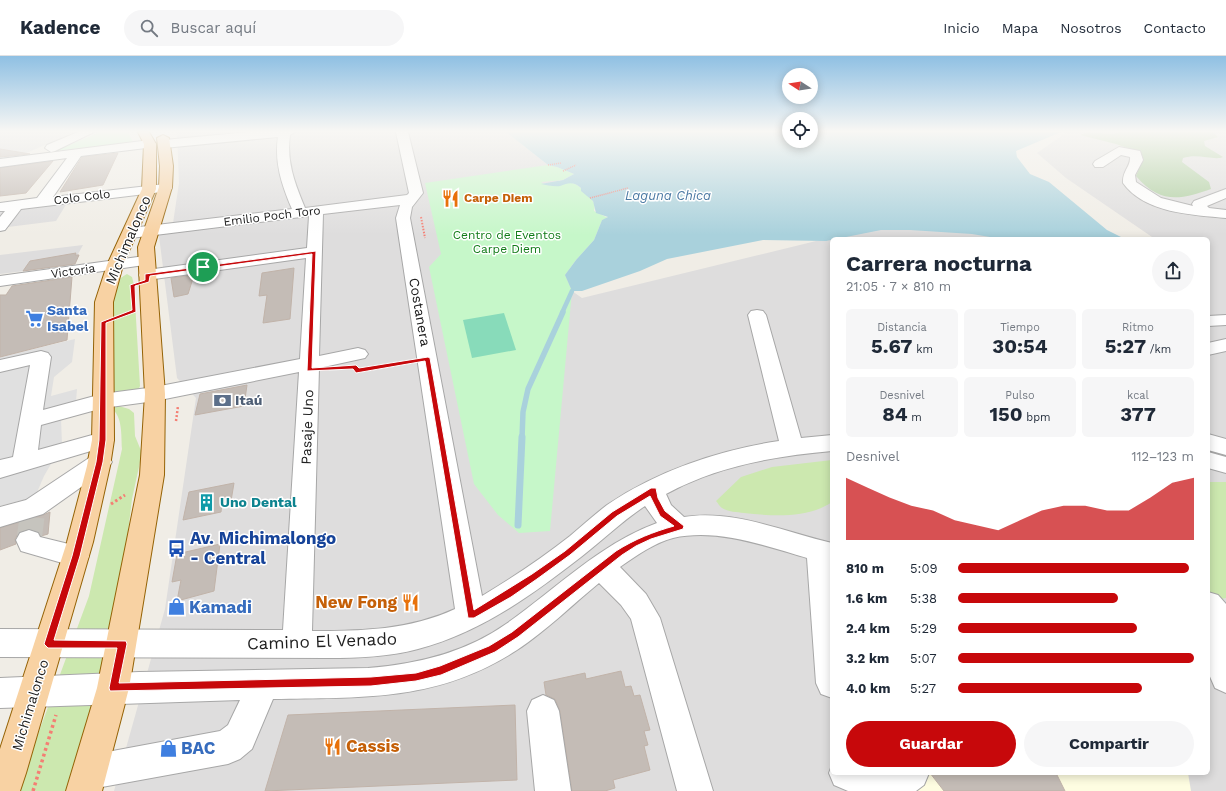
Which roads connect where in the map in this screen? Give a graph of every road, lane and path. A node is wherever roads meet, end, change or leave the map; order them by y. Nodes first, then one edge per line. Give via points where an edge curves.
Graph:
1 (68, 166) edge
2 (150, 166) edge
3 (166, 166) edge
4 (284, 166) edge
5 (410, 166) edge
6 (573, 166) edge
7 (1134, 166) edge
8 (564, 171) dead end
9 (165, 188) junction
10 (628, 188) dead end
11 (1225, 188) edge
12 (149, 189) junction
13 (414, 198) junction
14 (590, 198) dead end
15 (42, 202) junction
16 (17, 205) junction
17 (0, 207) edge
18 (308, 211) junction
19 (1204, 212) junction
20 (1226, 214) edge
21 (0, 226) edge
22 (140, 232) junction
23 (425, 242) dead end
24 (314, 252) junction
25 (115, 266) junction
26 (146, 268) junction
27 (0, 281) edge
28 (134, 311) dead end
29 (757, 315) dead end
30 (1226, 320) edge
31 (1210, 321) edge
32 (103, 322) junction
33 (1226, 345) edge
34 (1210, 349) edge
35 (428, 358) junction
36 (360, 362) joint
37 (310, 363) junction
38 (0, 366) edge
39 (155, 394) junction
40 (102, 401) junction
41 (178, 401) dead end
42 (32, 420) junction
43 (176, 422) dead end
44 (1226, 435) edge
45 (1210, 436) edge
46 (1210, 442) edge
47 (830, 443) edge
48 (1226, 446) edge
49 (792, 447) junction
50 (101, 451) junction
51 (1226, 459) edge
52 (1210, 460) edge
53 (1210, 461) edge
54 (24, 462) junction
55 (1226, 465) edge
56 (0, 469) edge
57 (653, 490) junction
58 (0, 517) edge
59 (32, 522) junction
60 (680, 526) junction
61 (828, 547) edge
62 (76, 556) junction
63 (601, 567) junction
64 (830, 615) edge
65 (471, 616) junction
66 (1220, 617) edge
67 (0, 643) edge
68 (48, 644) junction
69 (122, 644) junction
70 (297, 644) junction
71 (1226, 678) edge
72 (264, 684) junction
73 (113, 688) junction
74 (36, 691) junction
75 (0, 693) edge
76 (543, 711) dead end
77 (841, 775) edge
78 (856, 775) edge
79 (88, 781) edge
80 (901, 784) edge
81 (2, 791) edge
82 (553, 791) edge
83 (695, 791) edge
84 (843, 791) edge

1 - 15 street
2 - 12 main road, Michimalonco
3 - 9 main road, Michimalonco
4 - 18 street
5 - 13 street via 416,190
6 - 8 path
7 - 19 street via 1129,175 1130,183 1139,191 1168,207
9 - 12 street, Colo Colo
9 - 22 main road, Michimalonco
10 - 14 path
11 - 19 street via 1199,204
12 - 15 street, Colo Colo
12 - 22 main road, Michimalonco
13 - 18 street, Emilio Poch Toro
13 - 23 path via 425,228
13 - 35 street, Costanera via 405,207 403,218
15 - 16 street, Colo Colo
16 - 17 street, Colo Colo
16 - 21 street
18 - 22 street, Emilio Poch Toro
18 - 24 street, Pasaje Uno
19 - 20 street
22 - 25 main road, Michimalonco
22 - 26 main road, Michimalonco via 146,247
24 - 26 street, Victoria
24 - 37 street, Pasaje Uno
25 - 26 street, Victoria
25 - 27 street, Victoria
25 - 32 main road, Michimalonco via 106,293
26 - 39 main road, Michimalonco
28 - 32 path
29 - 49 street
30 - 31 street
32 - 40 main road, Michimalonco
33 - 34 street
35 - 36 path
35 - 65 street, Costanera
36 - 37 street
37 - 39 street
37 - 70 street, Pasaje Uno
38 - 42 street via 41,357
39 - 40 street
39 - 69 main road, Michimalonco via 152,475
40 - 42 street
40 - 50 main road, Michimalonco
41 - 43 path
42 - 54 street
44 - 45 street
46 - 48 street
47 - 49 street, Camino El Venado
49 - 57 street, Camino El Venado via 754,453 715,464
50 - 54 street
50 - 59 street
50 - 62 main road, Michimalonco
51 - 52 street
53 - 55 street
54 - 56 street
57 - 60 street via 662,514
57 - 65 street, Camino El Venado via 615,514 534,577
58 - 59 street
59 - 62 street via 30,544
60 - 61 street via 705,525
60 - 63 street via 633,544
61 - 64 street
62 - 68 main road, Michimalonco
63 - 72 street via 515,635 492,649 441,670 416,677 377,681
63 - 83 street via 628,591 641,608
65 - 70 street, Camino El Venado via 435,632 400,639
66 - 71 street via 1212,644
67 - 68 street, Camino El Venado
68 - 69 street, Camino El Venado
68 - 74 main road, Michimalonco
69 - 70 street, Camino El Venado
69 - 73 main road, Michimalonco
72 - 73 street
72 - 79 street via 240,736 228,747
73 - 74 street
73 - 79 main road, Michimalonco
74 - 75 street
74 - 81 main road, Michimalonco
76 - 82 street
77 - 84 street
78 - 80 street

